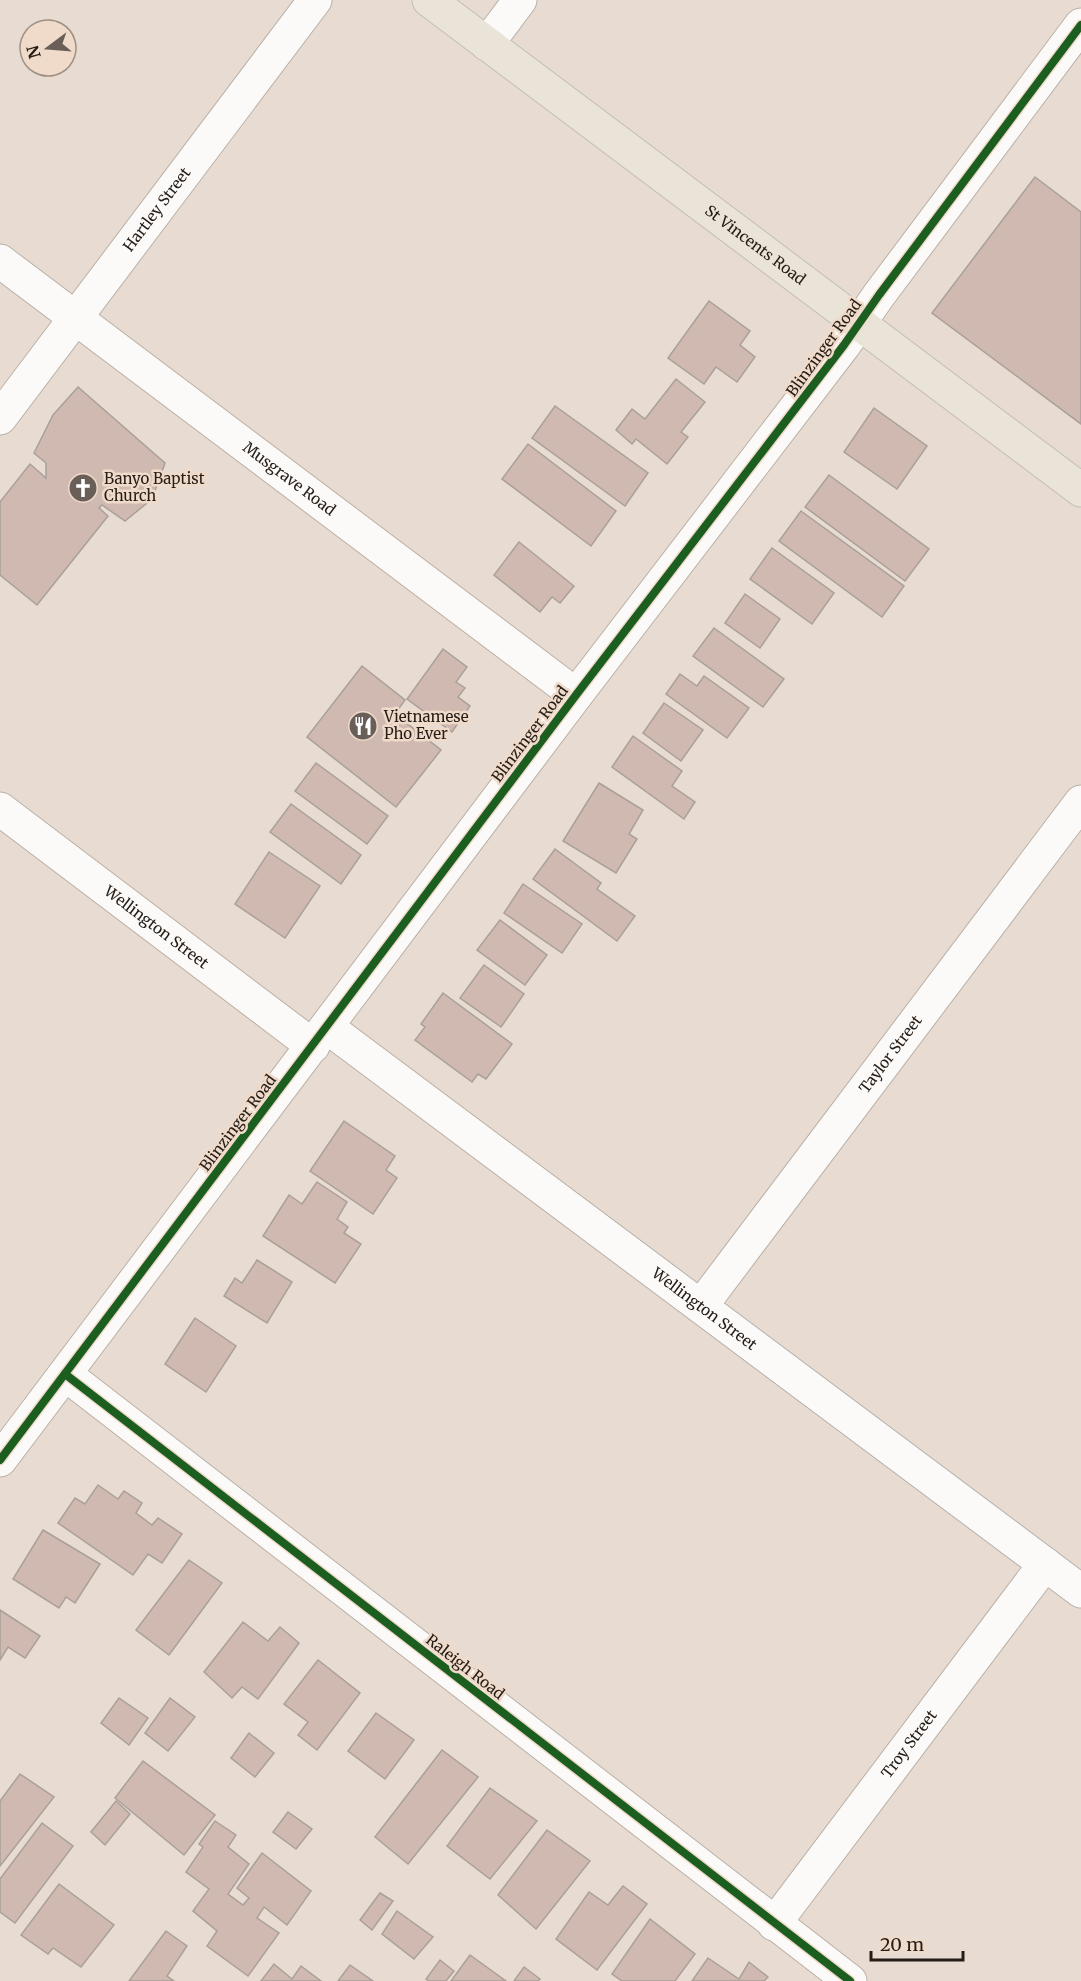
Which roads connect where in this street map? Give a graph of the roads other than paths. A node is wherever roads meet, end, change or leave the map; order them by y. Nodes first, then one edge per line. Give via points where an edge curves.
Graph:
1 (315, 0) edge
2 (429, 0) edge
3 (520, 0) edge
4 (1081, 25) edge
5 (487, 44) junction
6 (0, 261) edge
7 (75, 318) junction
8 (860, 323) junction
9 (0, 418) edge
10 (1081, 490) edge
11 (576, 695) junction
12 (1081, 802) edge
13 (0, 809) edge
14 (320, 1036) junction
15 (701, 1306) junction
16 (65, 1374) junction
17 (0, 1460) edge
18 (1046, 1564) junction
19 (1078, 1582) edge
20 (774, 1924) junction
21 (850, 1981) edge

1 - 7 street, Hartley Street
2 - 5 main road, St Vincents Road
3 - 5 street
4 - 8 street, Blinzinger Road
5 - 8 main road, St Vincents Road
6 - 7 street, Musgrave Road
7 - 9 street, Hartley Street
7 - 11 street, Musgrave Road
8 - 10 main road, St Vincents Road
8 - 11 street, Blinzinger Road
11 - 14 street, Blinzinger Road
12 - 15 street, Taylor Street
13 - 14 street, Wellington Street
14 - 15 street, Wellington Street
14 - 16 street, Blinzinger Road
15 - 18 street, Wellington Street
16 - 17 street, Blinzinger Road
16 - 20 street, Raleigh Road
18 - 19 street, Wellington Street
18 - 20 street, Troy Street
20 - 21 street, Raleigh Road

